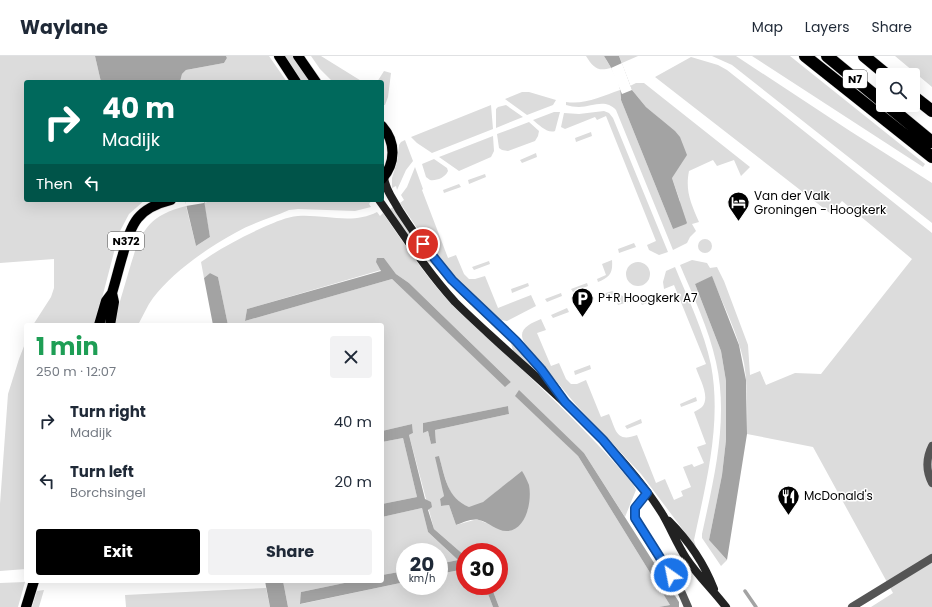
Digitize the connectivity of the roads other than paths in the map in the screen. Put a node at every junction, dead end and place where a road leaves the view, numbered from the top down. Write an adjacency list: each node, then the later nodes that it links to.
1 (279, 56): 7 (main road)
2 (298, 56): 8 (main road)
3 (805, 56): 15 (highway, N7)
4 (827, 56): 9 (highway, N7)
5 (864, 56): 6 (highway, N7)
6 (879, 68)
7 (295, 80)
8 (315, 80)
9 (876, 96)
10 (920, 102): 11 (highway)
11 (932, 111)
12 (896, 112): 14 (highway)
13 (384, 129): 16 (main road)
14 (932, 142)
15 (932, 157)
16 (384, 176)
17 (384, 181): 23 (main road)
18 (161, 202): 20 (main road, N372)
19 (380, 202): 23 (main road)
20 (112, 294): 21 (main road, N372); 22 (main road, N372)
21 (100, 323)
22 (110, 323)
23 (565, 402): 26 (main road)
24 (932, 446): 25 (street)
25 (932, 483)
26 (647, 493): 30 (street); 31 (main road)
27 (932, 558): 32 (street)
28 (33, 583): 29 (main road)
29 (26, 607)
30 (688, 607)
31 (726, 607)
32 (852, 607)

